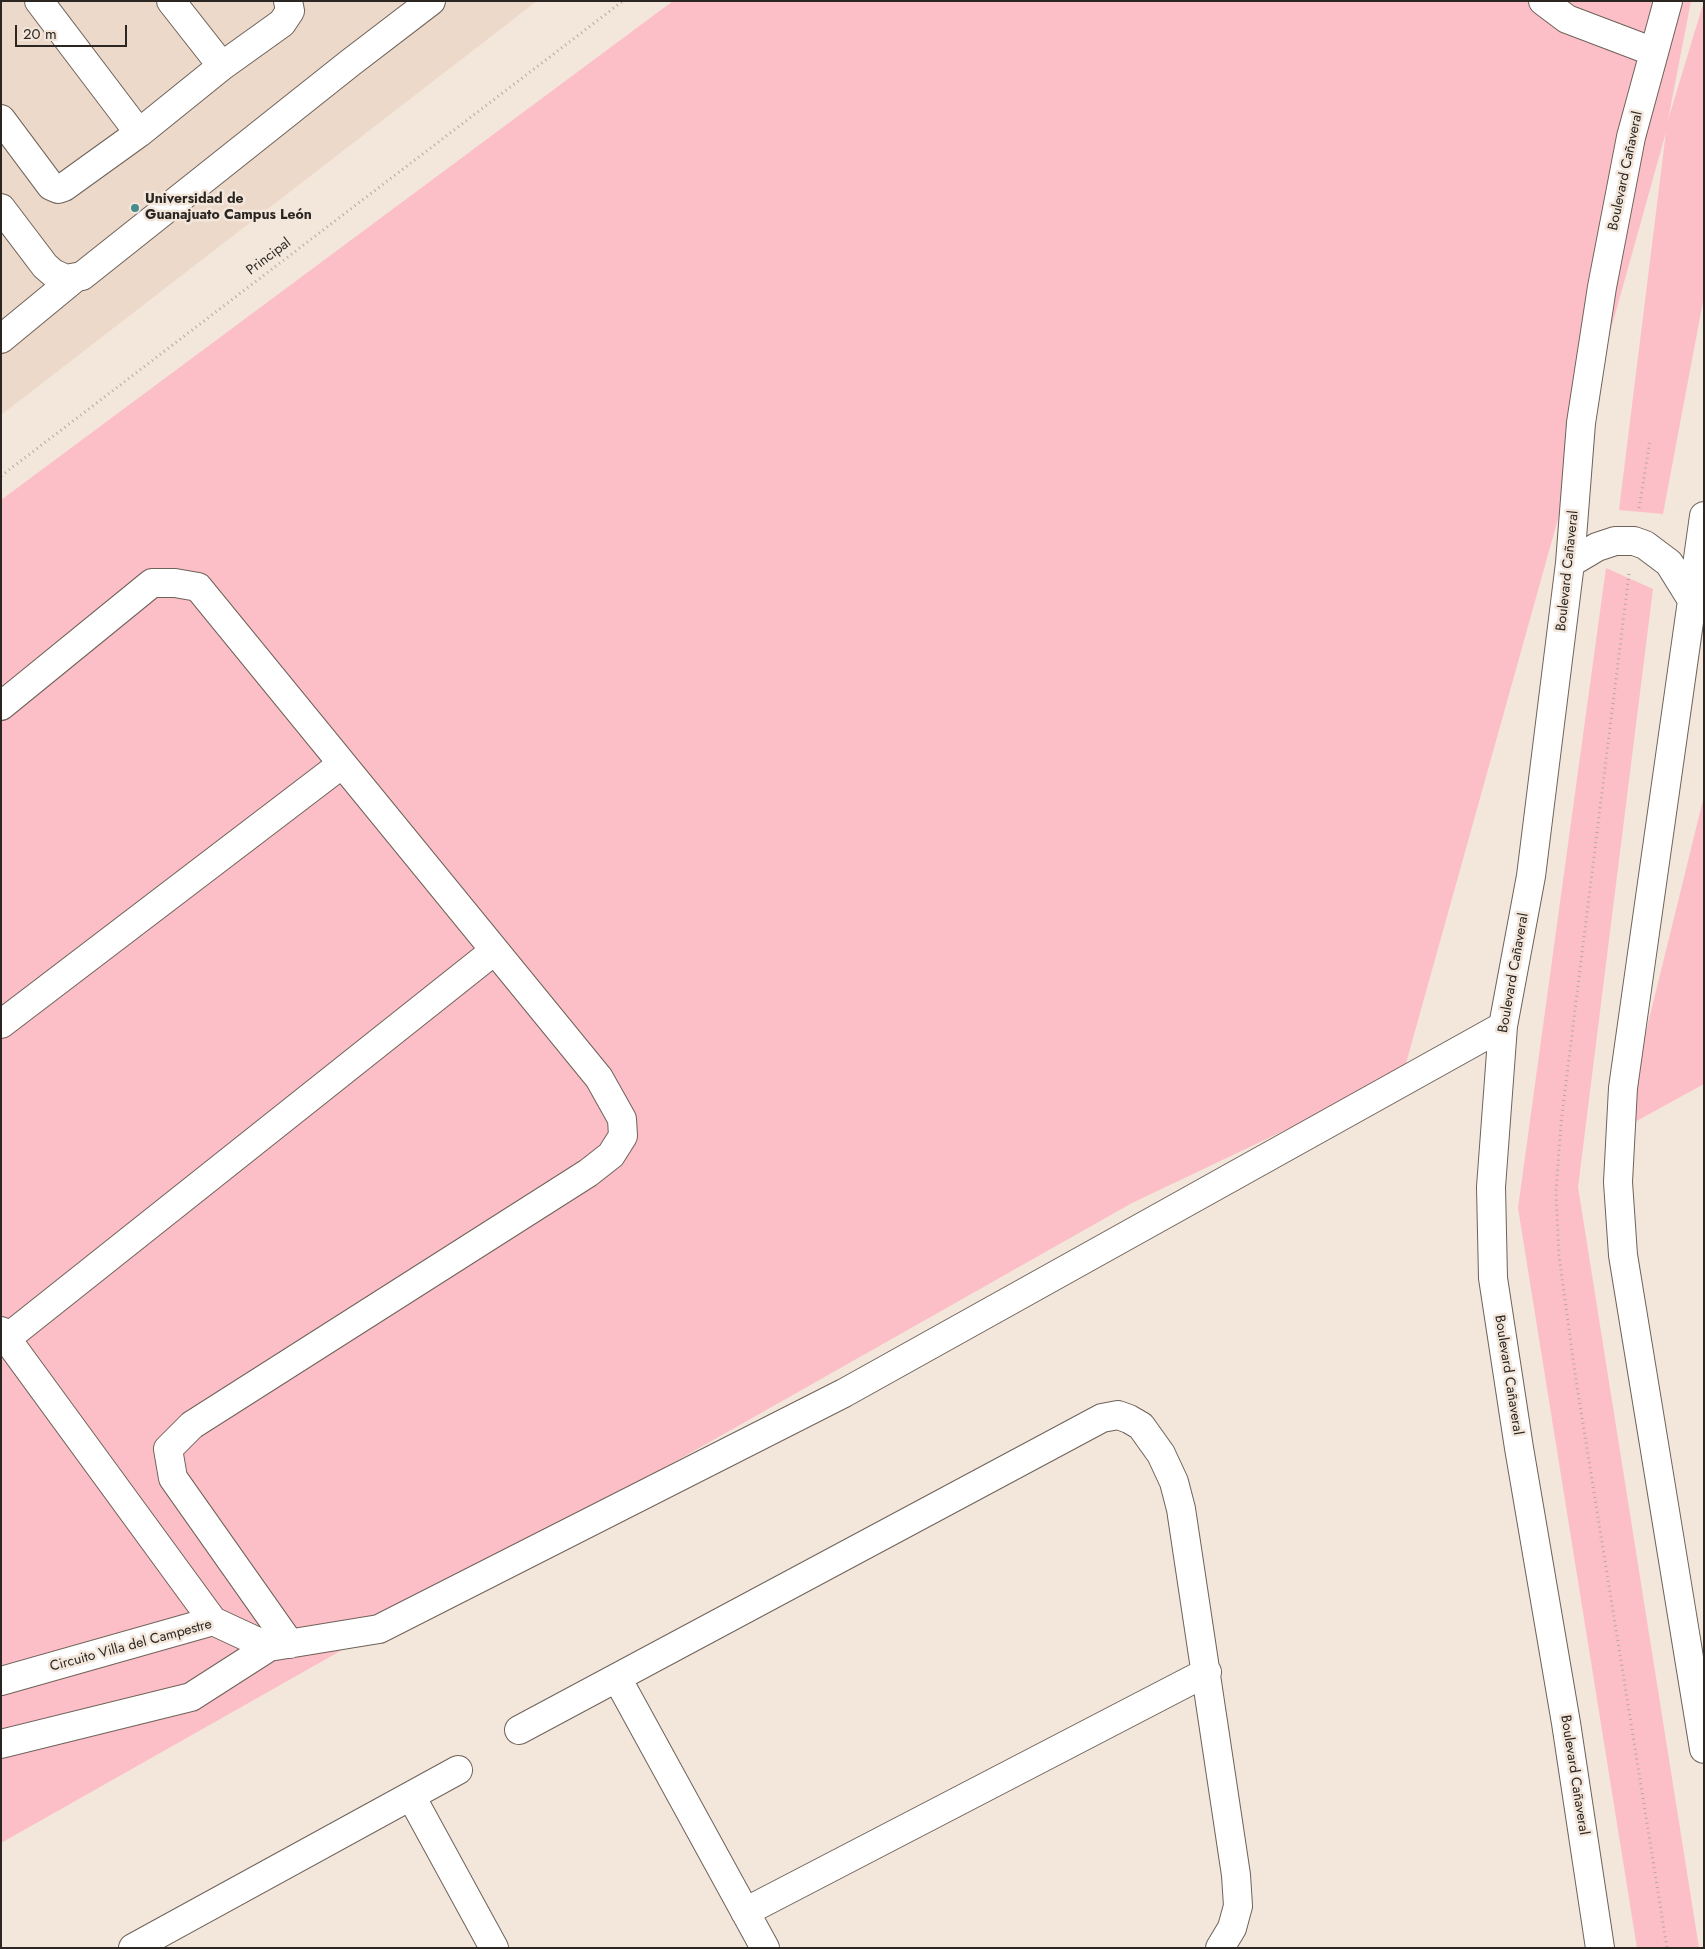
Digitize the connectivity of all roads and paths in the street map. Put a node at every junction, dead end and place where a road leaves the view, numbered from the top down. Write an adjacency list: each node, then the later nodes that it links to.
1 (39, 1): 11 (street)
2 (171, 1): 9 (street)
3 (288, 1): 9 (street)
4 (431, 1): 13 (street)
5 (623, 1): 15 (path, Principal)
6 (1543, 1): 8 (street)
7 (1668, 1): 8 (street, Boulevard Cañaveral)
8 (1654, 52): 17 (street, Boulevard Cañaveral)
9 (222, 66): 11 (street)
10 (1, 119): 11 (street)
11 (139, 133)
12 (1, 208): 13 (street)
13 (75, 278): 14 (street)
14 (1, 340)
15 (1, 476)
16 (1704, 516): 18 (street)
17 (1570, 563): 18 (street); 23 (street, Boulevard Cañaveral)
18 (1692, 600): 32 (street)
19 (1, 706): 20 (street)
20 (342, 764): 21 (street); 22 (street)
21 (494, 951): 24 (street); 26 (street)
22 (1, 1024)
23 (1503, 1026): 26 (street); 40 (street, Boulevard Cañaveral)
24 (4, 1334): 25 (street)
25 (213, 1621): 26 (street, Circuito Villa del Campestre); 29 (street, Circuito Villa del Campestre)
26 (279, 1646): 31 (street)
27 (1207, 1672): 28 (street); 35 (street); 39 (street)
28 (617, 1678): 30 (street); 35 (street)
29 (1, 1681)
30 (519, 1730)
31 (1, 1744)
32 (1704, 1749)
33 (458, 1770): 34 (street)
34 (411, 1796): 36 (street); 37 (street)
35 (745, 1912): 38 (street)
36 (133, 1948)
37 (494, 1948)
38 (765, 1948)
39 (1220, 1948)
40 (1600, 1948)

